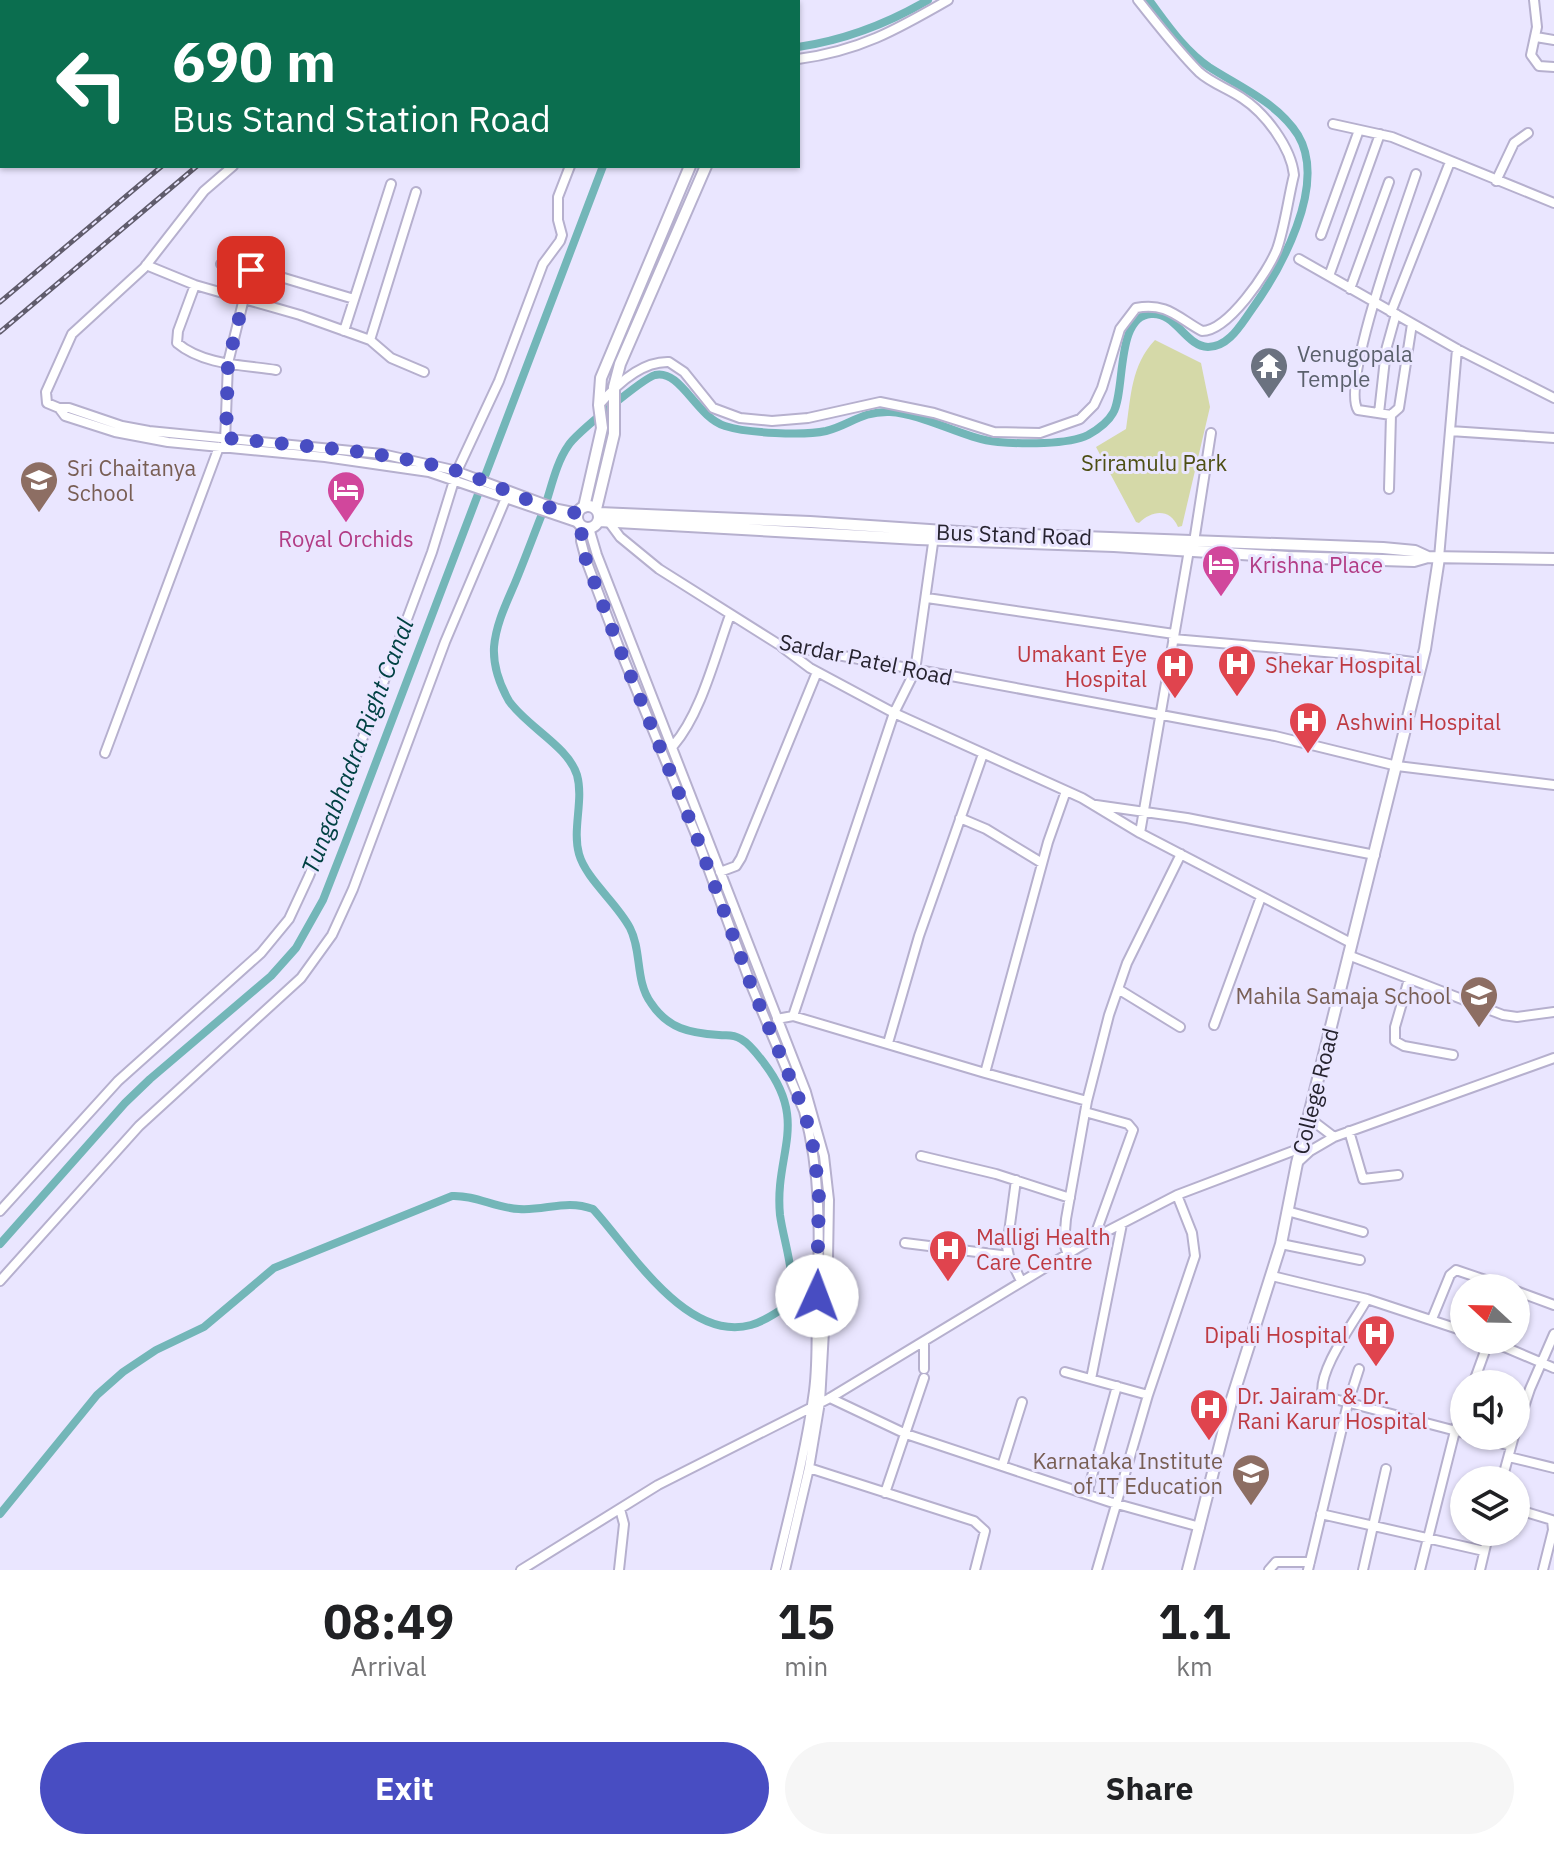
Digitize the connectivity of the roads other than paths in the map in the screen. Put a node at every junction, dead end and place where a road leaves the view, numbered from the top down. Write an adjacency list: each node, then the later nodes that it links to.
1 (948, 0): 6 (street)
2 (1138, 0): 42 (street)
3 (1534, 0): 4 (street)
4 (1536, 37): 5 (street); 7 (street)
5 (1554, 40)
6 (800, 59)
7 (1554, 67)
8 (1333, 124): 9 (street)
9 (1359, 130): 11 (street); 23 (street)
10 (1528, 133): 18 (street)
11 (1380, 134): 12 (street); 28 (street)
12 (1450, 162): 18 (street); 34 (street)
13 (231, 168): 26 (street)
14 (569, 168): 51 (street)
15 (689, 168): 44 (main road)
16 (705, 168): 42 (main road)
17 (1416, 174): 33 (street)
18 (1496, 181): 22 (street)
19 (1389, 182): 30 (street)
20 (391, 184): 32 (street)
21 (416, 192): 37 (street)
22 (1554, 203)
23 (1321, 235)
24 (1299, 259): 28 (street)
25 (221, 264): 27 (street)
26 (146, 265): 29 (street); 50 (street)
27 (251, 270): 31 (street); 32 (street)
28 (1329, 276): 30 (street)
29 (195, 285): 31 (street); 39 (street)
30 (1350, 289): 33 (street)
31 (243, 298): 36 (street); 39 (street)
32 (354, 299): 36 (street)
33 (1375, 303): 34 (street); 45 (street)
34 (1393, 313): 35 (street); 45 (street)
35 (1412, 324): 38 (street); 46 (street)
36 (344, 331): 37 (street)
37 (370, 340): 41 (street)
38 (1457, 349): 43 (street); 47 (street)
39 (228, 363): 40 (street); 50 (street)
40 (276, 370)
41 (424, 372)
42 (614, 391): 44 (street); 54 (main road)
43 (1554, 398)
44 (599, 407): 55 (main road)
45 (1379, 413): 46 (street)
46 (1391, 415): 52 (street)
47 (1450, 431): 49 (street); 58 (street)
48 (1211, 433): 57 (street)
49 (1554, 438)
50 (223, 444): 51 (street); 70 (street)
51 (458, 476): 53 (street); 108 (street)
52 (1389, 489)
53 (502, 493): 55 (street); 120 (street)
54 (601, 516): 55 (main road, Bus Stand Road); 55 (main road); 56 (main road, Bus Stand Road); 61 (street, Sardar Patel Road)
55 (582, 519): 69 (street); 142 (street)
56 (934, 535): 57 (main road, Bus Stand Road); 60 (street)
57 (1191, 546): 58 (main road, Bus Stand Road); 62 (street)
58 (1433, 557): 59 (main road, Bus Stand Road); 64 (main road, College Road)
59 (1554, 559)
60 (927, 598): 62 (street); 65 (street)
61 (730, 615): 63 (street, Sardar Patel Road); 69 (street)
62 (1173, 637): 64 (street); 68 (street)
63 (778, 644): 65 (street, Sardar Patel Road); 66 (street)
64 (1421, 663): 72 (main road, College Road)
65 (915, 671): 67 (street); 68 (street, Sardar Patel Road)
66 (817, 672): 67 (street); 82 (street)
67 (894, 713): 71 (street); 88 (street)
68 (1159, 715): 72 (street, Sardar Patel Road); 76 (street)
69 (673, 746): 82 (street)
70 (105, 753)
71 (983, 754): 74 (street); 77 (street)
72 (1397, 766): 73 (street, Sardar Patel Road); 80 (main road, College Road)
73 (1554, 785)
74 (1066, 791): 75 (street); 81 (street)
75 (1092, 804): 76 (street); 78 (street)
76 (1143, 811): 78 (street); 80 (street)
77 (960, 818): 81 (street); 92 (street)
78 (1140, 833): 79 (street)
79 (1181, 854): 83 (street); 86 (street)
80 (1375, 855): 84 (main road, College Road)
81 (1042, 863): 95 (street)
82 (720, 872): 89 (street)
83 (1261, 897): 84 (street); 90 (street)
84 (1350, 949): 85 (street); 98 (main road, College Road)
85 (1409, 979): 87 (street); 93 (street)
86 (1118, 989): 91 (street); 96 (street)
87 (1554, 1012)
88 (793, 1016): 89 (street); 92 (street)
89 (777, 1019): 139 (street)
90 (1214, 1025)
91 (1180, 1027)
92 (888, 1043): 95 (street)
93 (1453, 1055)
94 (1554, 1058): 99 (street)
95 (985, 1073): 96 (street)
96 (1087, 1101): 97 (street)
97 (1085, 1112): 107 (street); 112 (street)
98 (1310, 1113): 100 (street); 101 (main road, College Road)
99 (1349, 1131): 100 (street); 104 (street)
100 (1334, 1137): 103 (street)
101 (1301, 1148): 103 (main road, College Road); 106 (street)
102 (921, 1156): 105 (street)
103 (1297, 1163): 109 (main road, College Road)
104 (1398, 1175)
105 (1016, 1180): 107 (street); 116 (street)
106 (1177, 1195): 110 (street); 137 (street)
107 (1070, 1198): 115 (street)
108 (0, 1211)
109 (1287, 1211): 111 (street); 114 (main road, College Road)
110 (1122, 1224): 112 (street); 134 (street)
111 (1363, 1232)
112 (1094, 1238): 115 (street)
113 (905, 1243): 116 (street)
114 (1281, 1244): 117 (street); 119 (main road, College Road)
115 (1068, 1255): 121 (street)
116 (1009, 1256): 121 (street)
117 (1360, 1260)
118 (1450, 1275): 125 (street)
119 (1272, 1276): 123 (street); 160 (main road, College Road)
120 (0, 1281)
121 (1021, 1281): 128 (street)
122 (1530, 1296): 124 (street)
123 (1367, 1299): 125 (street); 141 (street)
124 (1554, 1305)
125 (1432, 1319): 126 (street)
126 (1450, 1326)
127 (1554, 1334): 130 (street)
128 (924, 1343): 138 (street); 144 (street)
129 (1521, 1354): 130 (street)
130 (1541, 1363): 131 (street); 136 (street)
131 (1554, 1368)
132 (1359, 1369): 141 (street)
133 (1065, 1372): 134 (street)
134 (1091, 1379): 135 (street)
135 (1117, 1386): 137 (street); 154 (street)
136 (1530, 1393)
137 (1148, 1395): 155 (street)
138 (830, 1398): 139 (street); 144 (street)
139 (820, 1402): 142 (street); 150 (street)
140 (1022, 1402): 148 (street)
141 (1348, 1403): 143 (street); 158 (street)
142 (810, 1407): 156 (street); 168 (street)
143 (1450, 1429)
144 (906, 1434): 148 (street); 153 (street)
145 (1455, 1450): 161 (street)
146 (1510, 1450): 147 (street)
147 (1509, 1457): 149 (street); 151 (street)
148 (1002, 1466): 154 (street)
149 (1506, 1466)
150 (809, 1468): 153 (street); 169 (street)
151 (1554, 1468)
152 (1386, 1469): 159 (street)
153 (885, 1493): 170 (street)
154 (1087, 1494): 155 (street)
155 (1117, 1504): 160 (street); 171 (street)
156 (620, 1509): 166 (street); 167 (street)
157 (1530, 1513): 164 (street)
158 (1321, 1514): 159 (street); 165 (street)
159 (1373, 1526): 161 (street); 174 (street)
160 (1200, 1527): 172 (main road, College Road)
161 (1429, 1538): 163 (street); 175 (street)
162 (1485, 1546): 163 (street)
163 (1484, 1551): 176 (street)
164 (1550, 1556): 177 (street)
165 (1309, 1566): 173 (street)
166 (521, 1570)
167 (619, 1570)
168 (776, 1570)
169 (785, 1570)
170 (975, 1570)
171 (1097, 1570)
172 (1188, 1570)
173 (1269, 1570)
174 (1363, 1570)
175 (1420, 1570)
176 (1480, 1570)
177 (1543, 1570)

